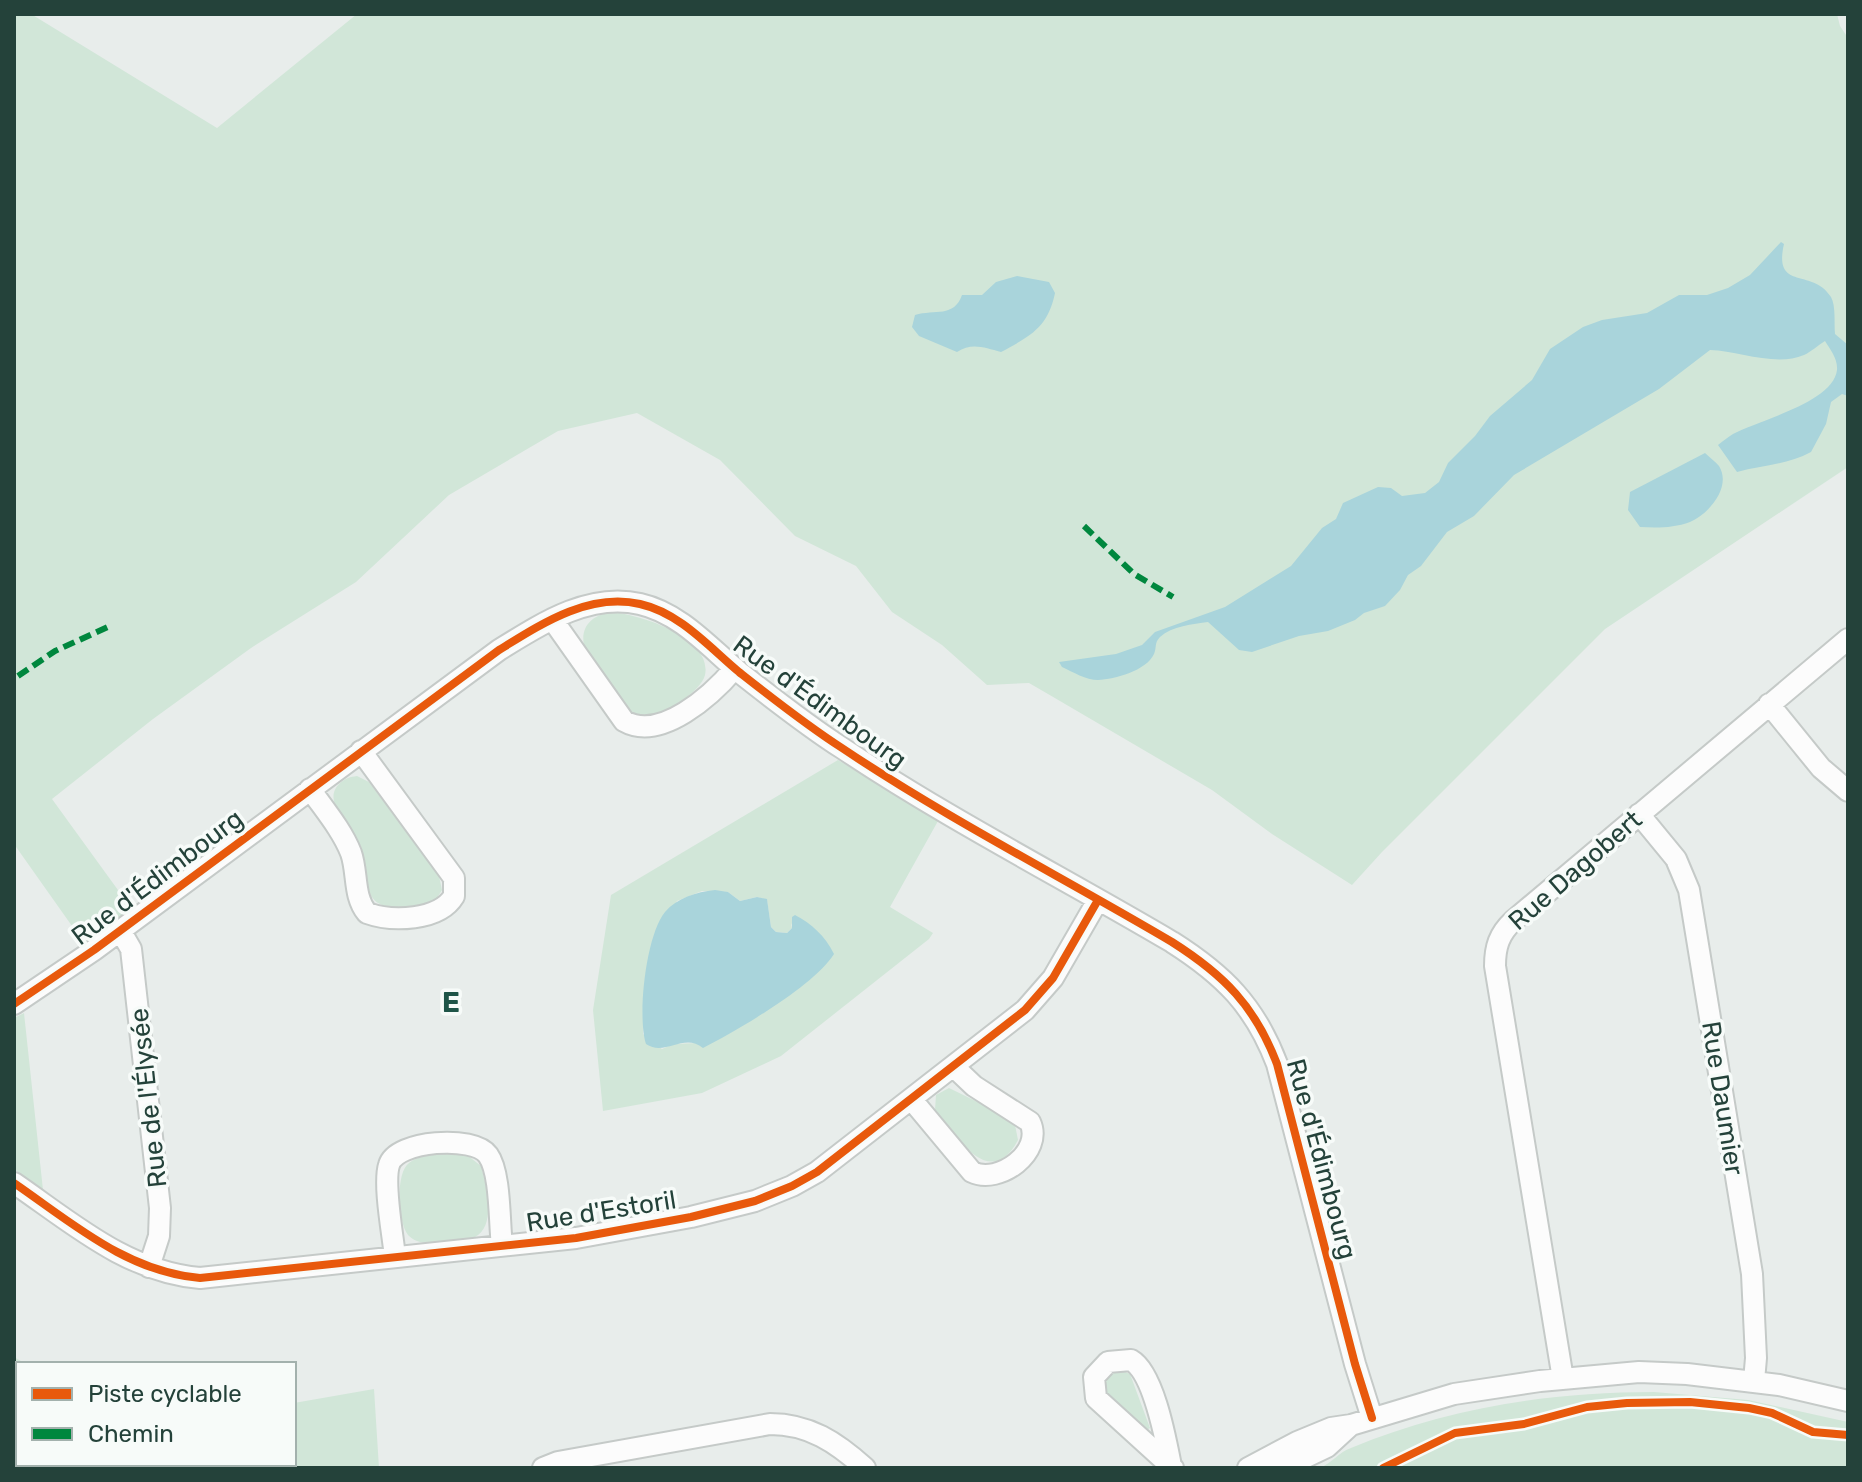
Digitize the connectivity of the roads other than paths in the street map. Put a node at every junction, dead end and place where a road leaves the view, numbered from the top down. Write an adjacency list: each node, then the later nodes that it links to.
1 (552, 619): 3 (street, Rue d'Édimbourg); 3 (street, Rue d'Édimbourg); 5 (street, Rue d'Édimbourg)
2 (1848, 639): 4 (street, Rue Dagobert)
3 (735, 668): 9 (street, Rue d'Édimbourg)
4 (1769, 704): 7 (street); 8 (street, Rue Dagobert)
5 (361, 751): 6 (street, Rue d'Édimbourg); 6 (street)
6 (310, 789): 10 (street, Rue d'Édimbourg)
7 (1848, 791)
8 (1639, 814): 18 (street, Rue Dagobert); 19 (street, Rue Daumier)
9 (1098, 900): 12 (street, Rue d'Estoril); 21 (street, Rue d'Édimbourg)
10 (120, 930): 11 (street, Rue d'Édimbourg); 17 (street, Rue de l'Élysée)
11 (14, 1004)
12 (954, 1067): 13 (street, Rue d'Estoril); 13 (street)
13 (912, 1100): 15 (street, Rue d'Estoril)
14 (14, 1183): 17 (street, Rue d'Estoril)
15 (502, 1246): 16 (street, Rue d'Estoril); 16 (street, Rue d'Estoril)
16 (395, 1257): 17 (street, Rue d'Estoril)
17 (149, 1267)
18 (1563, 1379): 19 (street); 21 (street)
19 (1754, 1381): 20 (street)
20 (1848, 1401)
21 (1372, 1418): 22 (street)
22 (1351, 1425): 26 (street); 27 (street)
23 (1172, 1467): 23 (street)
24 (543, 1468): 25 (street)
25 (865, 1468)
26 (1248, 1468)
27 (1283, 1468)

